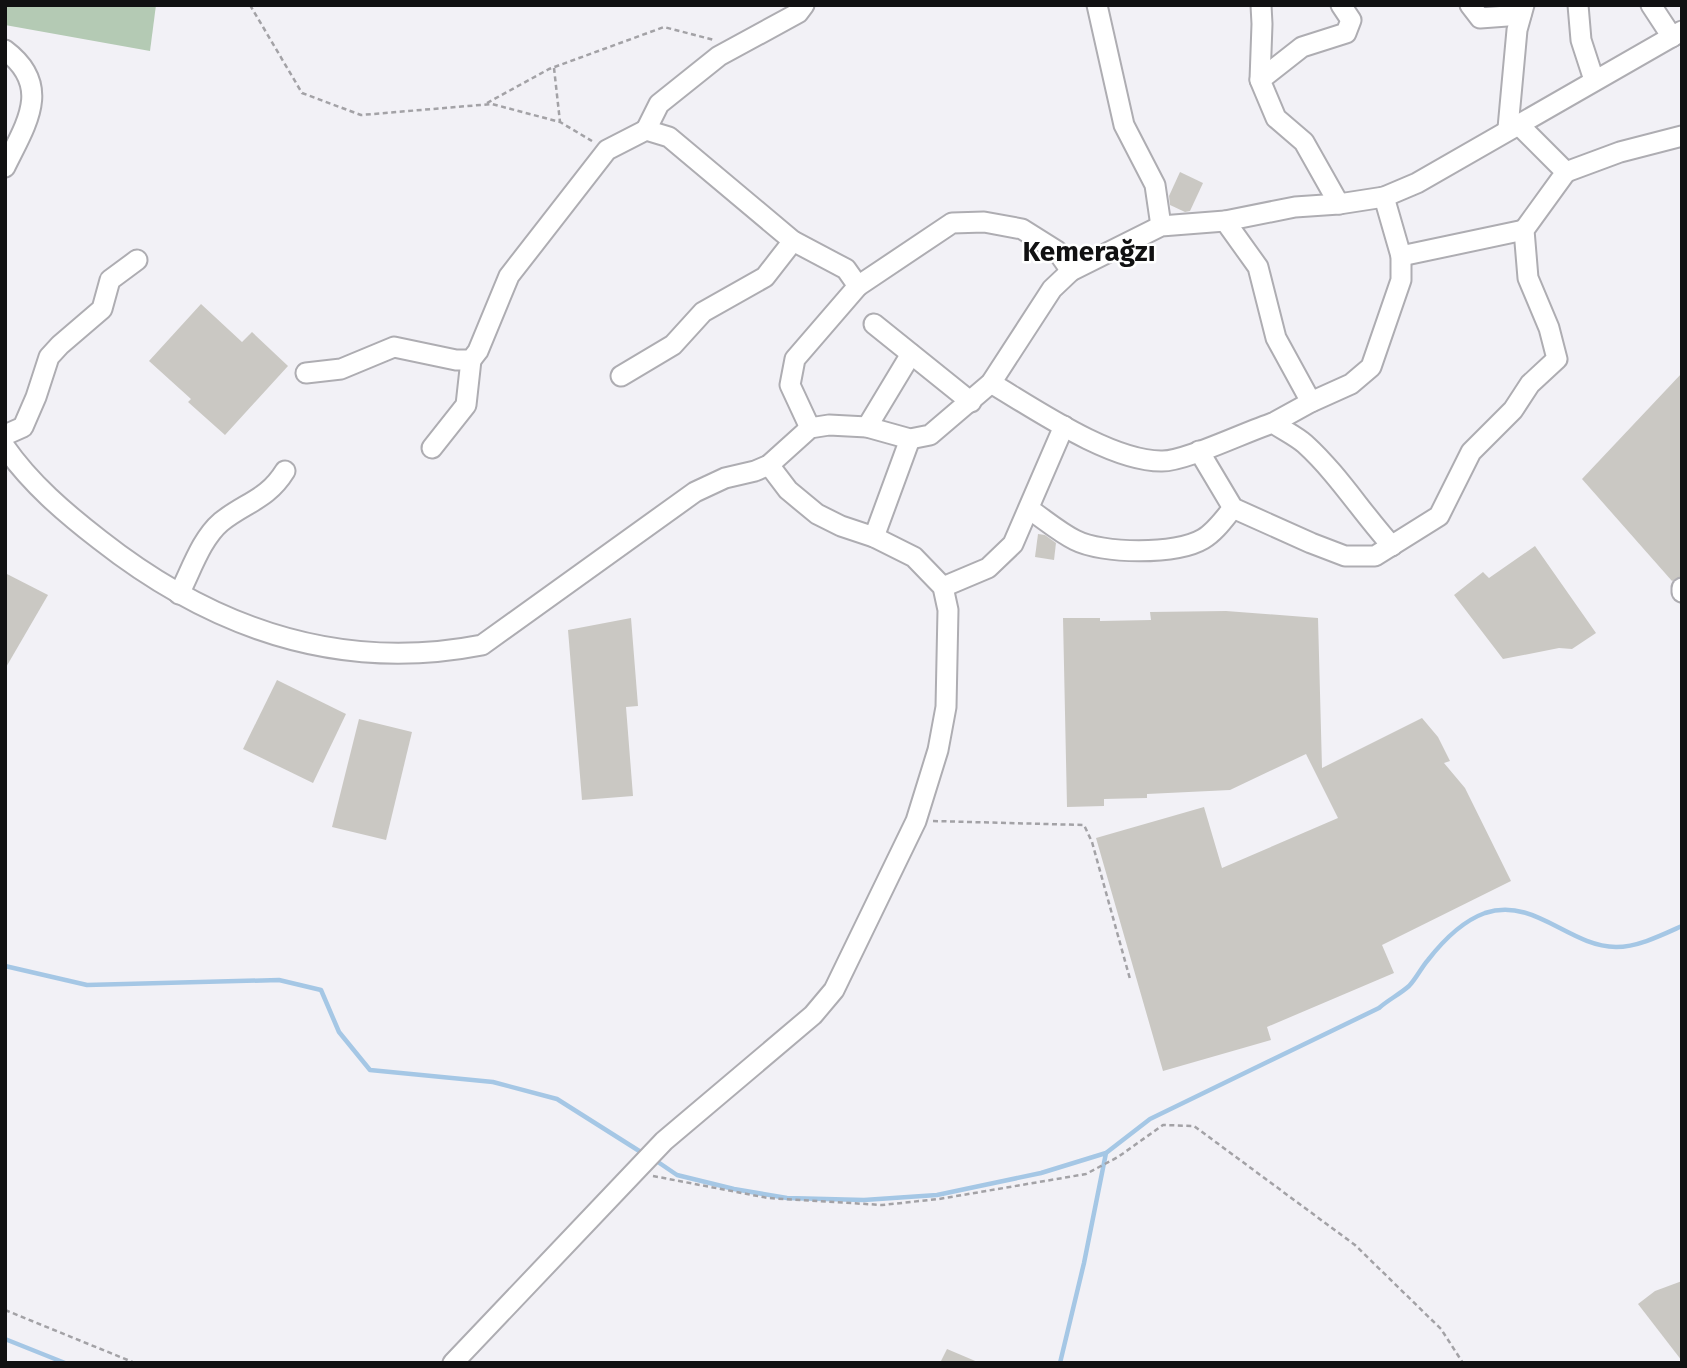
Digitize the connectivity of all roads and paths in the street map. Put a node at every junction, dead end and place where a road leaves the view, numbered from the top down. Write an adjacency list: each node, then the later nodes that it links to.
1 (250, 5): 16 (path)
2 (804, 5): 11 (street)
3 (1097, 5): 27 (street)
4 (1261, 5): 14 (street)
5 (1341, 5): 14 (street)
6 (1470, 5): 9 (street)
7 (1578, 5): 15 (street)
8 (1651, 5): 10 (street)
9 (1523, 10): 18 (street)
10 (1677, 34): 15 (street)
11 (737, 46): 13 (path); 19 (street)
12 (5, 50): 22 (street)
13 (554, 68): 16 (path); 17 (path)
14 (1260, 80): 25 (street)
15 (1594, 80): 18 (street)
16 (484, 105): 17 (path)
17 (560, 122): 21 (path)
18 (1513, 126): 23 (street); 24 (street)
19 (646, 130): 21 (street); 29 (street)
20 (1682, 135): 23 (street)
21 (607, 150): 36 (street)
22 (5, 167)
23 (1566, 172): 28 (street)
24 (1384, 197): 25 (street); 30 (street)
25 (1339, 204): 26 (street)
26 (1225, 221): 27 (street); 41 (street)
27 (1161, 226): 32 (street)
28 (1524, 230): 30 (street); 56 (street)
29 (793, 242): 33 (street); 38 (street)
30 (1401, 256): 41 (street)
31 (137, 260): 46 (street)
32 (1071, 271): 33 (street); 39 (street)
33 (858, 286): 45 (street)
34 (874, 324): 35 (street)
35 (911, 354): 40 (street); 44 (street)
36 (471, 360): 37 (street); 49 (street)
37 (306, 373)
38 (621, 376)
39 (991, 383): 40 (street); 43 (street)
40 (971, 402): 47 (street)
41 (1311, 402): 42 (street)
42 (1273, 423): 50 (street); 56 (street)
43 (1064, 426): 50 (street); 54 (street)
44 (867, 427): 45 (street); 47 (street)
45 (810, 428): 51 (street)
46 (5, 435)
47 (910, 439): 55 (street)
48 (5, 447): 58 (street)
49 (432, 448)
50 (1199, 451): 53 (street)
51 (769, 465): 55 (street); 58 (street)
52 (285, 471): 58 (street)
53 (1233, 508): 54 (street); 56 (street)
54 (1029, 509): 57 (street)
55 (874, 537): 57 (street)
56 (1392, 546)
57 (943, 587): 59 (street)
58 (180, 594)
59 (916, 821): 60 (path); 61 (street)
60 (1130, 979)
61 (636, 1171): 64 (street); 65 (path)
62 (5, 1310): 63 (path)
63 (135, 1363)
64 (453, 1363)
65 (1463, 1363)

